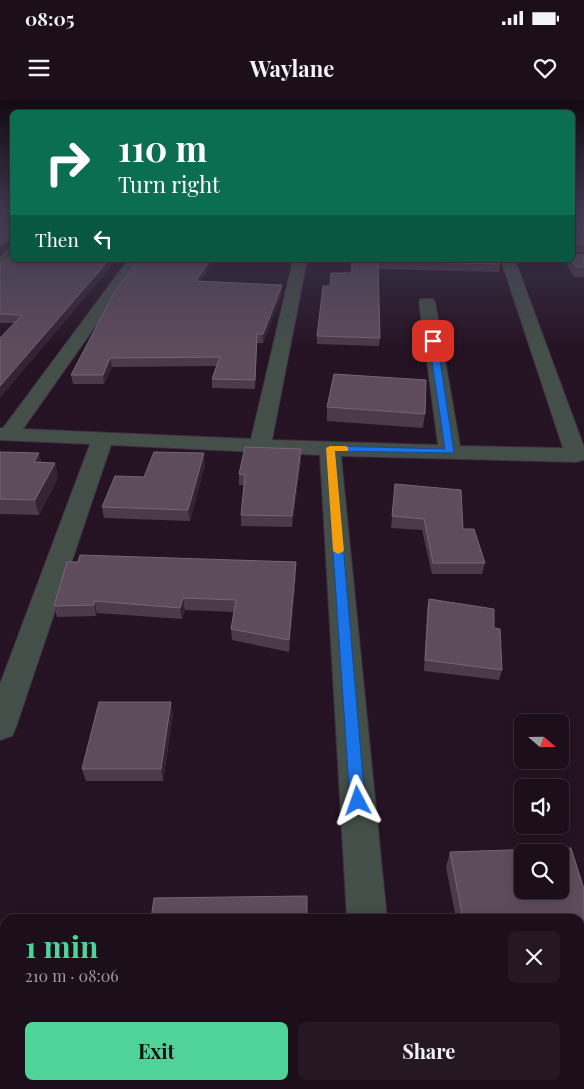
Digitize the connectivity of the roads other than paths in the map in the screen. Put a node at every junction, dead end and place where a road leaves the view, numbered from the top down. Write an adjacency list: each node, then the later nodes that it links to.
1 (134, 262): 5 (street)
2 (300, 262): 7 (street)
3 (509, 262): 9 (street)
4 (427, 302): 9 (street)
5 (4, 435): 6 (street)
6 (103, 439): 7 (street); 10 (street)
7 (260, 446): 8 (street)
8 (330, 448): 9 (street); 11 (street)
9 (450, 452)
10 (0, 727)
11 (367, 914)

